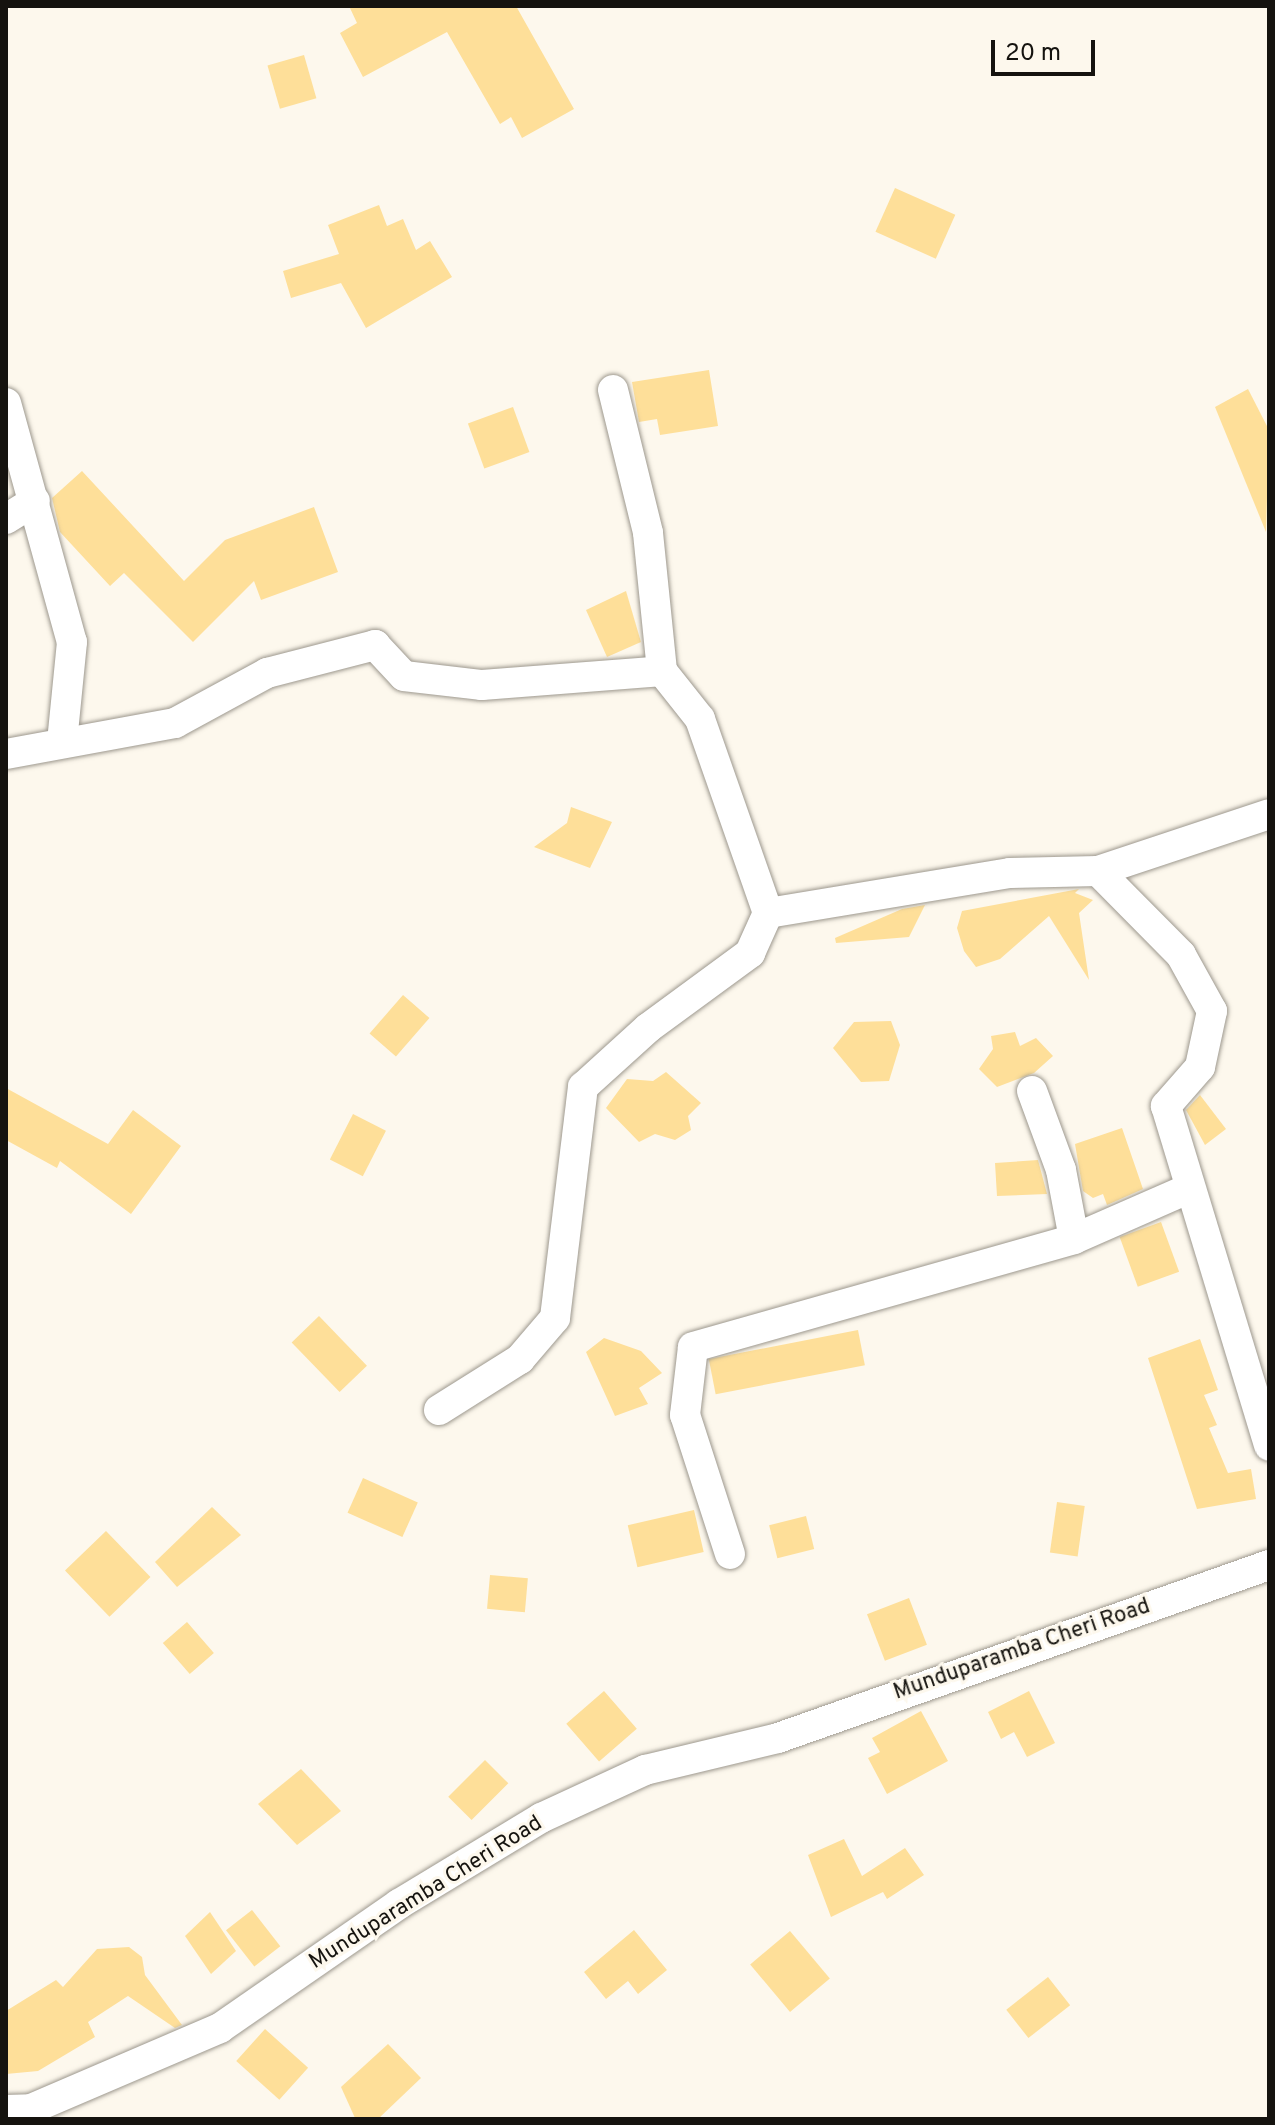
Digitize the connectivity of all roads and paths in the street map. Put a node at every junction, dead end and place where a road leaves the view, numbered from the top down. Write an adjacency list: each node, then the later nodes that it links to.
1 (613, 390): 5 (street)
2 (6, 403): 3 (street)
3 (35, 501): 4 (street); 6 (street)
4 (6, 519)
5 (662, 671): 6 (street); 10 (street)
6 (62, 743): 7 (street)
7 (6, 754)
8 (1269, 814): 9 (street)
9 (1098, 871): 10 (street); 12 (street)
10 (768, 913): 14 (street)
11 (1032, 1091): 13 (street)
12 (1188, 1189): 13 (street); 15 (street)
13 (1074, 1239): 16 (street)
14 (439, 1410)
15 (1269, 1446)
16 (730, 1554)
17 (1269, 1565): 18 (street, Munduparamba Cheri Road)
18 (6, 2110)

